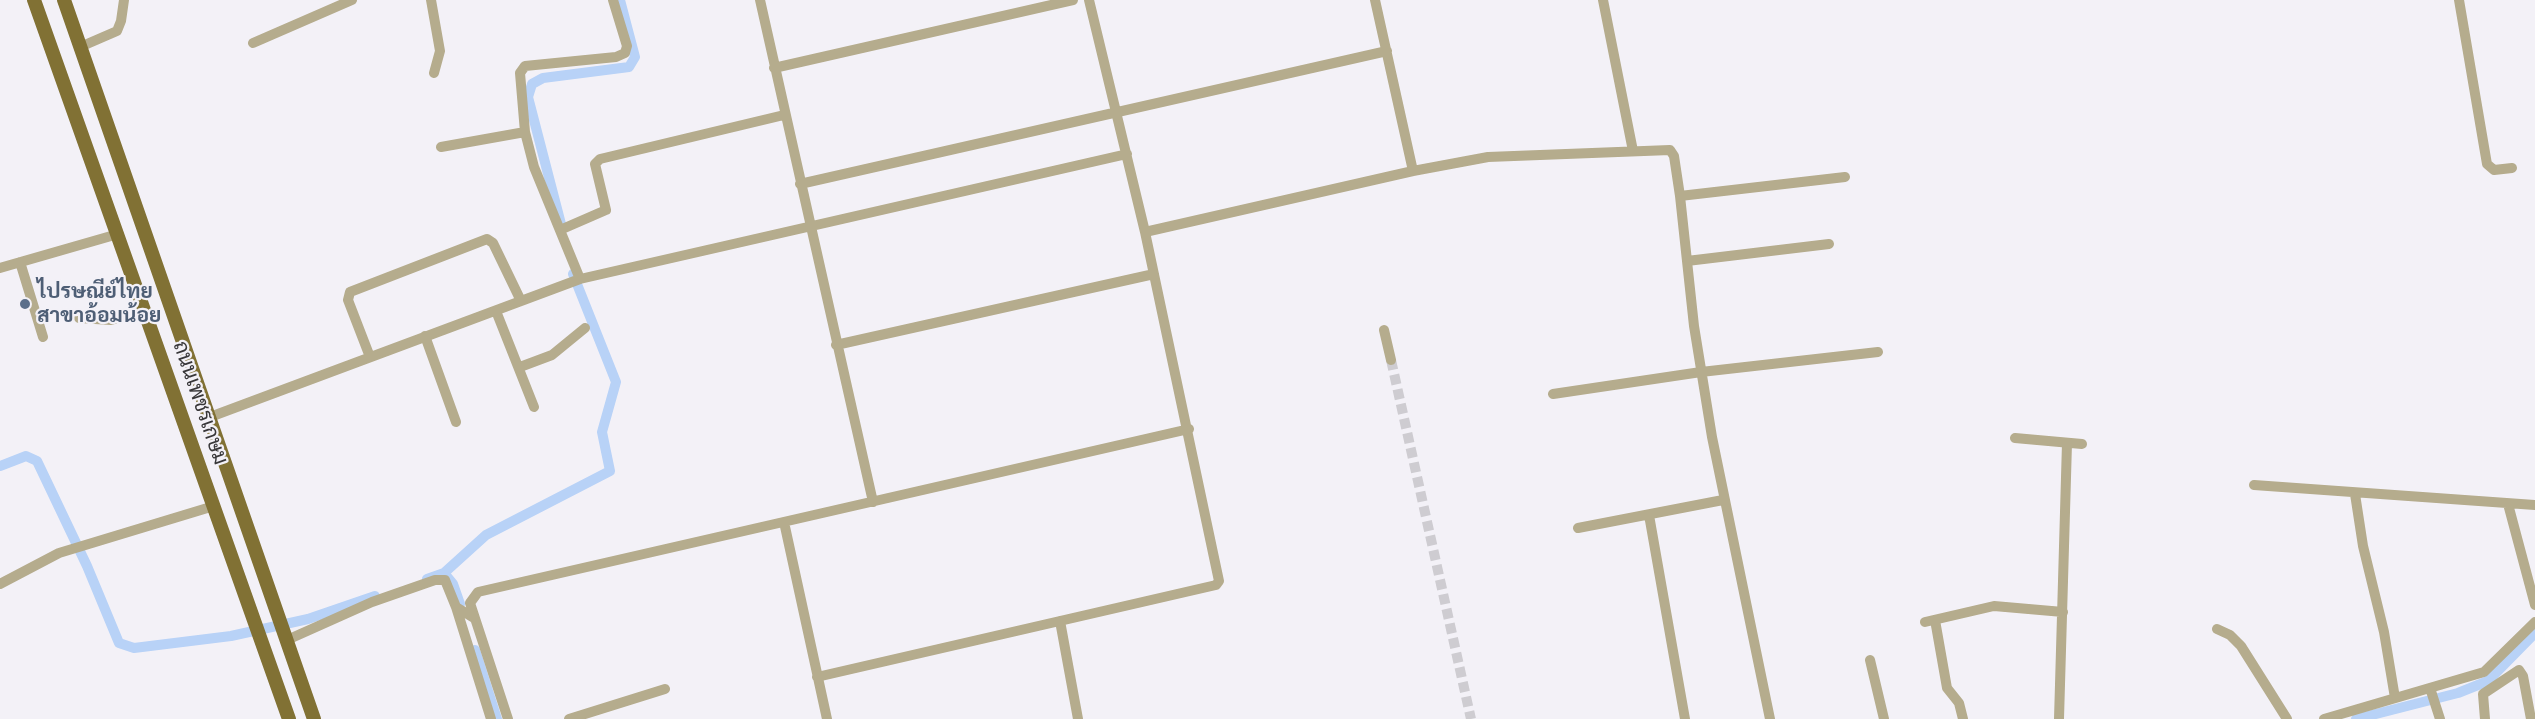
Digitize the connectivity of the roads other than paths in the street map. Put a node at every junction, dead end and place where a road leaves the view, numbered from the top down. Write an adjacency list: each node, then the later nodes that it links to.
1 (34, 0): 32 (main road, ถนนเพชรเกษม)
2 (64, 0): 14 (main road, ถนนเพชรเกษม)
3 (124, 0): 14 (street)
4 (352, 0): 13 (street)
5 (431, 0): 17 (street)
6 (613, 0): 20 (street)
7 (760, 0): 16 (street)
8 (1073, 0): 16 (street)
9 (1089, 0): 18 (street)
10 (1375, 0): 15 (street)
11 (1603, 0): 22 (street)
12 (2459, 0): 24 (street)
13 (253, 43)
14 (80, 47): 55 (main road, ถนนเพชรเกษม)
15 (1387, 51): 18 (street); 25 (street)
16 (774, 68): 19 (street)
17 (434, 73)
18 (1116, 111): 23 (street); 27 (street)
19 (784, 115): 27 (street); 30 (street)
20 (525, 132): 21 (street); 30 (street)
21 (441, 147)
22 (1633, 151): 25 (street); 28 (street)
23 (1127, 154): 29 (street); 31 (street)
24 (2512, 168)
25 (1413, 171): 31 (street)
26 (1845, 177): 28 (street)
27 (800, 184): 29 (street)
28 (1680, 196): 34 (street)
29 (810, 228): 38 (street); 47 (street)
30 (560, 230): 38 (street)
31 (1145, 232): 37 (street)
32 (118, 234): 35 (street); 40 (main road, ถนนเพชรเกษม)
33 (1829, 244): 34 (street)
34 (1687, 261): 52 (street)
35 (20, 262): 36 (street); 46 (street)
36 (0, 268)
37 (1155, 274): 47 (street); 57 (street)
38 (577, 280): 39 (street)
39 (521, 301): 41 (street); 49 (street)
40 (144, 308): 42 (street); 67 (main road, ถนนเพชรเกษม)
41 (496, 311): 45 (street); 51 (street)
42 (79, 318)
43 (585, 328): 51 (street)
44 (1384, 330): 50 (street)
45 (425, 336): 49 (street); 56 (street)
46 (43, 337)
47 (836, 345): 64 (street)
48 (1878, 352): 52 (street)
49 (370, 357): 55 (street)
50 (1391, 360)
51 (520, 367): 54 (street)
52 (1701, 372): 53 (street); 63 (street)
53 (1553, 394)
54 (534, 406)
55 (210, 417): 79 (main road, ถนนเพชรเกษม)
56 (456, 422)
57 (1189, 429): 64 (street); 76 (street)
58 (2015, 438): 59 (street)
59 (2067, 443): 60 (street); 74 (street)
60 (2082, 444)
61 (2254, 485): 62 (street)
62 (2355, 494): 65 (street); 84 (street)
63 (1723, 500): 68 (street); 93 (street)
64 (873, 502): 69 (street)
65 (2508, 504): 66 (street); 72 (street)
66 (2535, 505)
67 (214, 506): 71 (street); 85 (main road, ถนนเพชรเกษม)
68 (1649, 515): 70 (street); 92 (street)
69 (784, 522): 75 (street); 81 (street)
70 (1578, 528)
71 (0, 584)
72 (2535, 605)
73 (457, 608): 75 (street); 79 (street); 87 (street)
74 (2063, 612): 95 (street); 96 (street)
75 (473, 618): 88 (street)
76 (1060, 621): 81 (street); 91 (street)
77 (2535, 622): 83 (street)
78 (2217, 628): 97 (street)
79 (284, 629): 86 (main road, ถนนเพชรเกษม)
80 (1870, 660): 94 (street)
81 (817, 677): 90 (street)
82 (665, 689): 89 (street)
83 (2431, 695): 84 (street); 99 (street)
84 (2395, 698): 98 (street)
85 (289, 719)
86 (314, 719)
87 (491, 719)
88 (508, 719)
89 (569, 719)
90 (826, 719)
91 (1078, 719)
92 (1685, 719)
93 (1770, 719)
94 (1884, 719)
95 (1963, 719)
96 (2059, 719)
97 (2287, 719)
98 (2324, 719)
99 (2440, 719)
100 (2485, 719): 101 (street)
101 (2531, 719)

